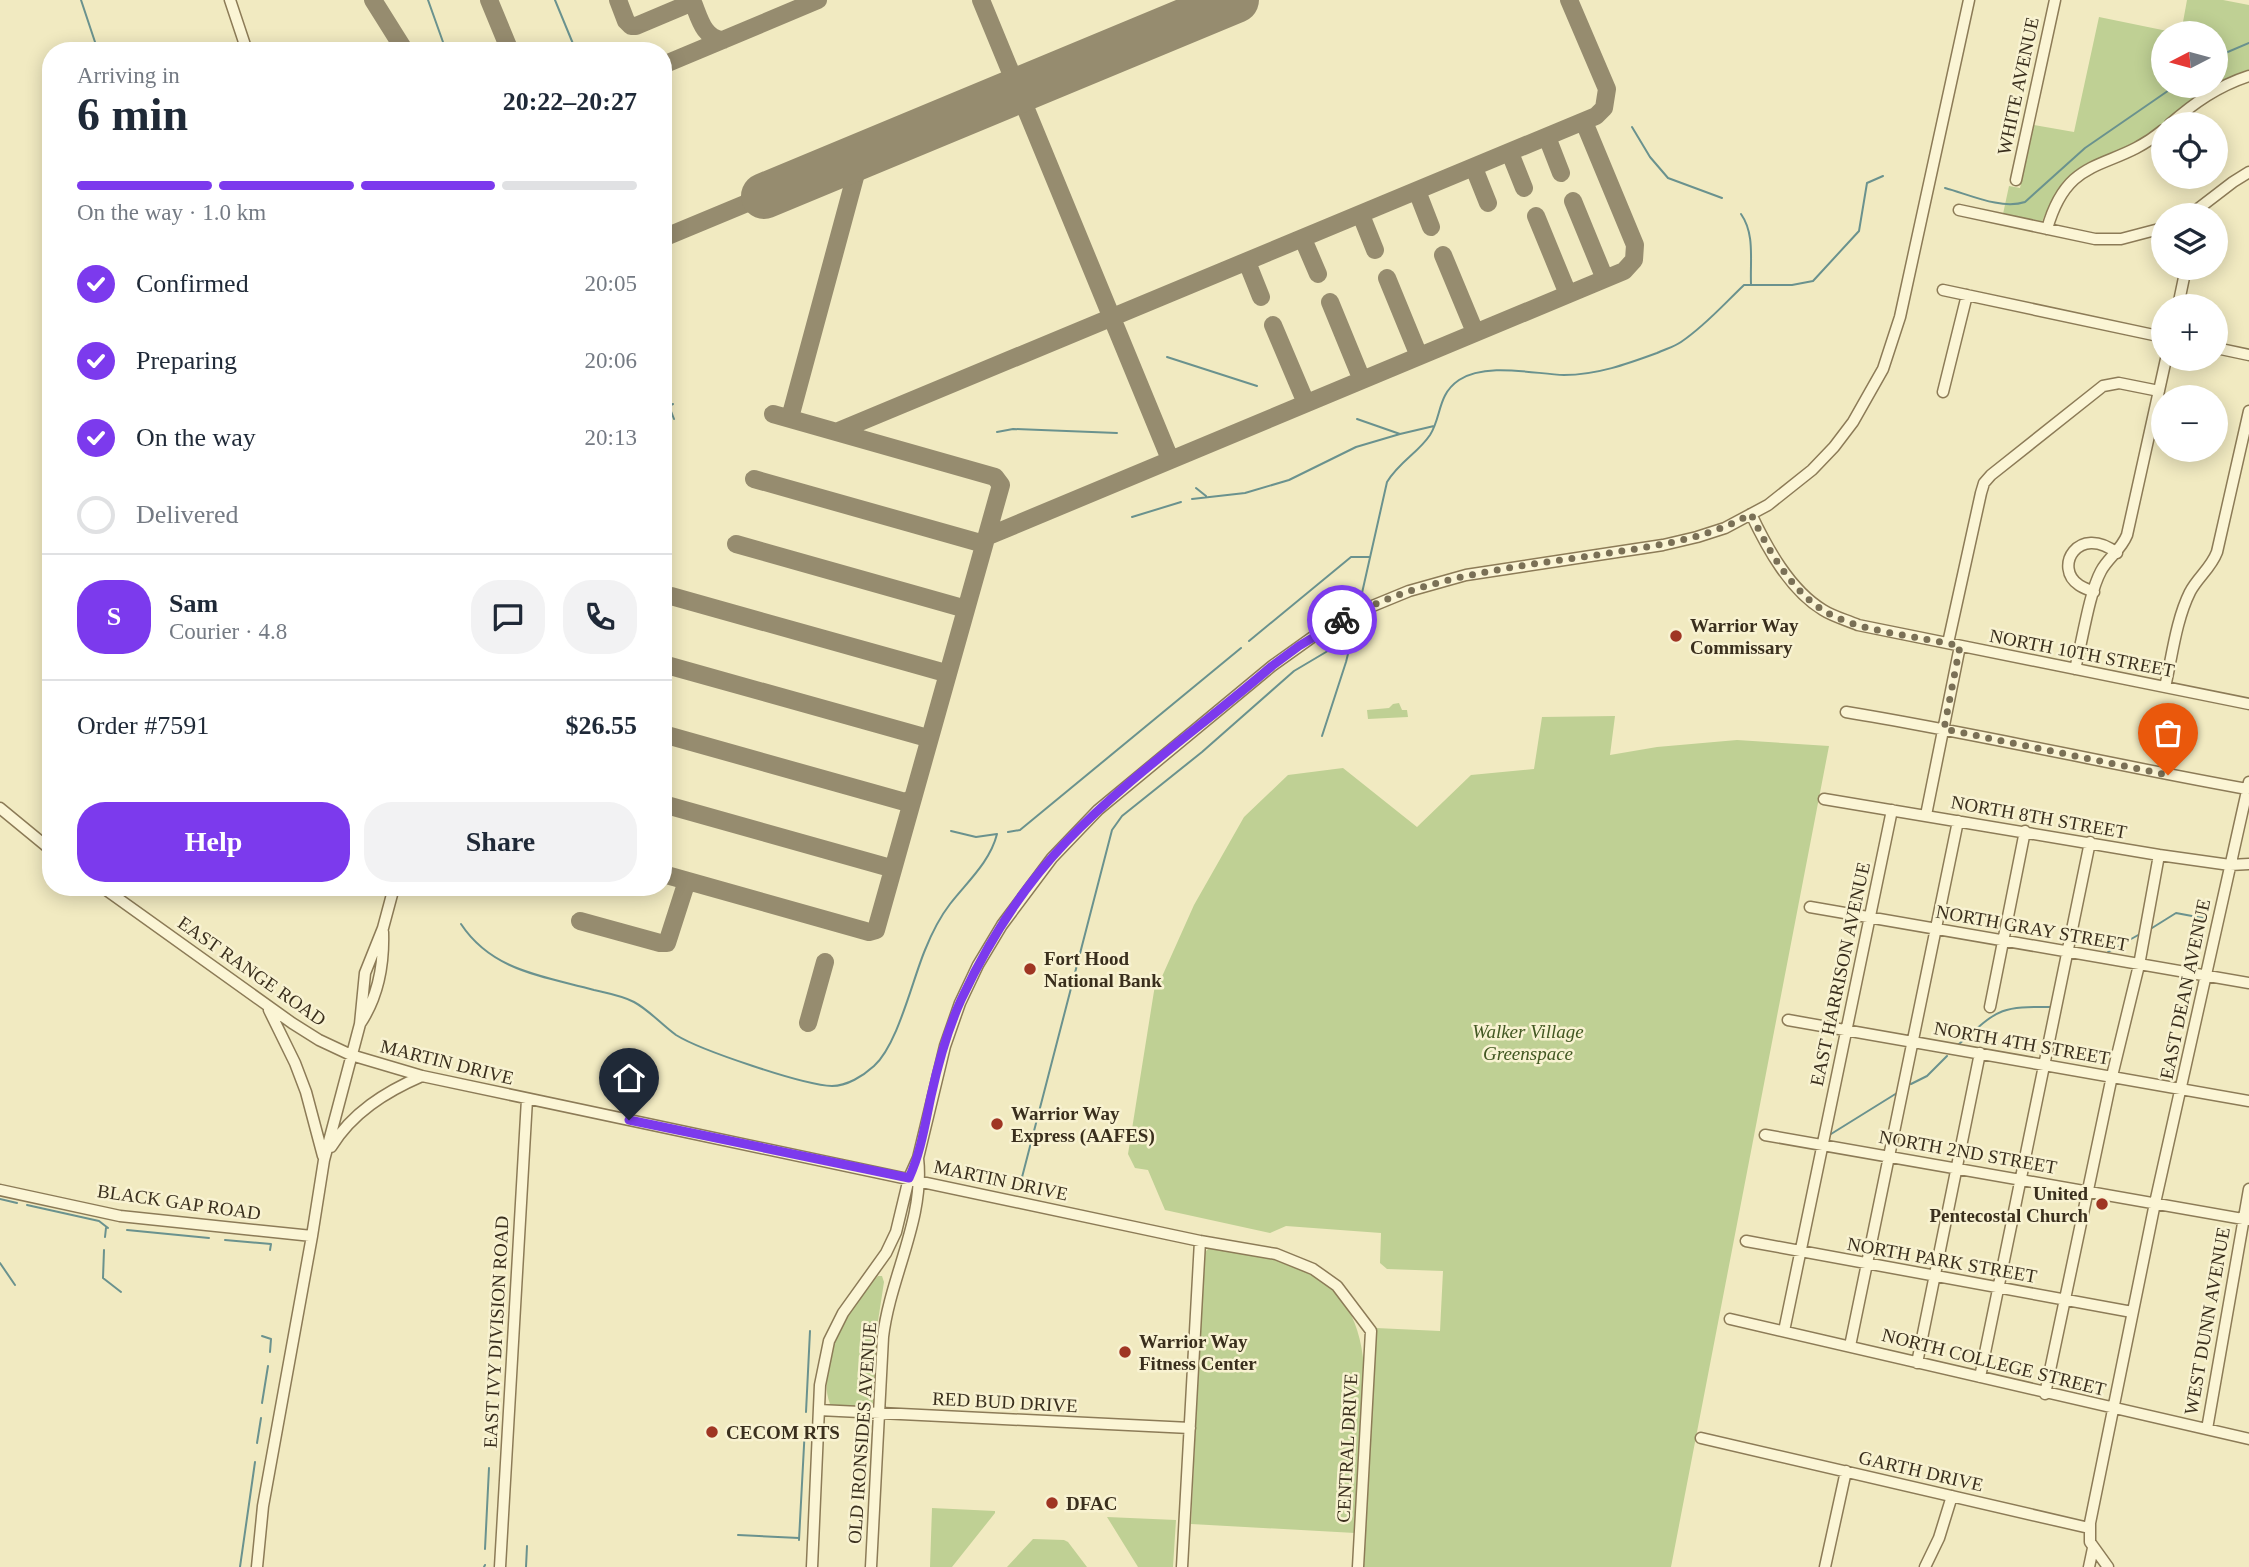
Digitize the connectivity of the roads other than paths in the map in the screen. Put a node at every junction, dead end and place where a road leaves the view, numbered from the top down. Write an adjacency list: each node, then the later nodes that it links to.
1 (230, 0): 4 (street)
2 (1969, 0): 23 (street)
3 (2055, 0): 9 (street, WHITE AVENUE)
4 (244, 42)
5 (2249, 76): 6 (street)
6 (2183, 112)
7 (2151, 139): 12 (street)
8 (2249, 172): 10 (street)
9 (2016, 180)
10 (2208, 203)
11 (1959, 210): 12 (street)
12 (2047, 229): 13 (street)
13 (2151, 231)
14 (1943, 290): 15 (street)
15 (1967, 295): 16 (street); 20 (street)
16 (2151, 334)
17 (2228, 351): 18 (street)
18 (2249, 355)
19 (2151, 389): 26 (street)
20 (1943, 393)
21 (2249, 411): 29 (street)
22 (2151, 427): 24 (street)
23 (1751, 514): 26 (street, NORTH 10TH STREET); 73 (street)
24 (2117, 553): 25 (street); 25 (street)
25 (2094, 592): 28 (street)
26 (1948, 643): 27 (street, NORTH 10TH STREET)
27 (1960, 646): 28 (street, NORTH 10TH STREET); 32 (street)
28 (2075, 669): 29 (street, NORTH 10TH STREET)
29 (2165, 687): 30 (street, NORTH 10TH STREET)
30 (2249, 704)
31 (1846, 712): 32 (street)
32 (1944, 729): 33 (street); 37 (street)
33 (2248, 785): 44 (street, EAST DEAN AVENUE)
34 (1824, 799): 36 (street, NORTH 8TH STREET)
35 (0, 808): 41 (street)
36 (1892, 810): 37 (street, NORTH 8TH STREET); 48 (street, EAST HARRISON AVENUE)
37 (1927, 815): 38 (street, NORTH 8TH STREET)
38 (1958, 821): 39 (street, NORTH 8TH STREET); 50 (street)
39 (2025, 831): 40 (street, NORTH 8TH STREET); 51 (street)
40 (2090, 842): 42 (street, NORTH 8TH STREET); 52 (street)
41 (42, 843)
42 (2159, 855): 44 (street, NORTH 8TH STREET); 53 (street)
43 (2249, 864): 44 (street, NORTH 8TH STREET)
44 (2230, 865): 54 (street, EAST DEAN AVENUE)
45 (114, 896): 56 (street, EAST RANGE ROAD)
46 (392, 896): 49 (street)
47 (1810, 907): 48 (street, NORTH GRAY STREET)
48 (1870, 916): 50 (street, NORTH GRAY STREET); 60 (street, EAST HARRISON AVENUE)
49 (383, 928): 59 (street); 59 (street)
50 (1936, 928): 51 (street, NORTH GRAY STREET); 61 (street)
51 (2003, 940): 52 (street, NORTH GRAY STREET); 57 (street)
52 (2068, 951): 53 (street, NORTH GRAY STREET); 64 (street)
53 (2139, 965): 54 (street, NORTH GRAY STREET); 66 (street)
54 (2205, 975): 55 (street, NORTH GRAY STREET); 67 (street, EAST DEAN AVENUE)
55 (2249, 983)
56 (267, 1006): 63 (street, EAST RANGE ROAD); 74 (street)
57 (1990, 1007)
58 (1788, 1020): 60 (street, NORTH 4TH STREET)
59 (360, 1024): 63 (street)
60 (1846, 1030): 61 (street, NORTH 4TH STREET); 71 (street, EAST HARRISON AVENUE)
61 (1913, 1042): 62 (street, NORTH 4TH STREET); 72 (street)
62 (1980, 1053): 64 (street, NORTH 4TH STREET); 75 (street)
63 (351, 1055): 65 (street, MARTIN DRIVE); 74 (street)
64 (2045, 1065): 66 (street, NORTH 4TH STREET); 77 (street)
65 (422, 1076): 68 (street, MARTIN DRIVE); 74 (street)
66 (2112, 1076): 67 (street, NORTH 4TH STREET); 81 (street)
67 (2181, 1088): 69 (street, NORTH 4TH STREET); 82 (street, EAST DEAN AVENUE)
68 (527, 1099): 76 (street, MARTIN DRIVE); 112 (street, EAST IVY DIVISION ROAD)
69 (2249, 1101)
70 (1765, 1135): 71 (street, NORTH 2ND STREET)
71 (1822, 1145): 72 (street, NORTH 2ND STREET); 87 (street, EAST HARRISON AVENUE)
72 (1890, 1156): 75 (street, NORTH 2ND STREET); 88 (street)
73 (918, 1158): 76 (street); 78 (street, OLD IRONSIDES AVENUE)
74 (324, 1160): 84 (street)
75 (1956, 1168): 77 (street, NORTH 2ND STREET); 89 (street)
76 (909, 1178): 78 (street, MARTIN DRIVE); 101 (street)
77 (2021, 1179): 81 (street, NORTH 2ND STREET); 90 (street)
78 (920, 1180): 85 (street, MARTIN DRIVE); 102 (street, OLD IRONSIDES AVENUE)
79 (2249, 1189): 83 (street, WEST DUNN AVENUE)
80 (0, 1190): 84 (street, BLACK GAP ROAD)
81 (2089, 1191): 82 (street, NORTH 2ND STREET); 91 (street)
82 (2155, 1203): 83 (street, NORTH 2ND STREET); 92 (street, EAST DEAN AVENUE)
83 (2246, 1219): 104 (street, WEST DUNN AVENUE)
84 (312, 1236): 111 (street)
85 (1200, 1241): 94 (street, MARTIN DRIVE); 103 (street)
86 (1746, 1241): 87 (street, NORTH PARK STREET)
87 (1800, 1252): 88 (street, NORTH PARK STREET); 95 (street, EAST HARRISON AVENUE)
88 (1867, 1265): 89 (street, NORTH PARK STREET); 96 (street)
89 (1934, 1277): 90 (street, NORTH PARK STREET); 97 (street)
90 (1998, 1288): 91 (street, NORTH PARK STREET); 98 (street)
91 (2065, 1299): 92 (street, NORTH PARK STREET); 99 (street)
92 (2132, 1312): 100 (street, EAST DEAN AVENUE)
93 (1730, 1319): 95 (street, NORTH COLLEGE STREET)
94 (1371, 1331): 116 (street, CENTRAL DRIVE)
95 (1784, 1331): 96 (street, NORTH COLLEGE STREET)
96 (1850, 1346): 97 (street, NORTH COLLEGE STREET)
97 (1917, 1363): 98 (street, NORTH COLLEGE STREET)
98 (1980, 1377): 99 (street, NORTH COLLEGE STREET)
99 (2045, 1394): 100 (street, NORTH COLLEGE STREET)
100 (2113, 1409): 104 (street, NORTH COLLEGE STREET); 109 (street, EAST DEAN AVENUE)
101 (819, 1410): 102 (street, RED BUD DRIVE); 113 (street)
102 (879, 1414): 103 (street, RED BUD DRIVE); 114 (street, OLD IRONSIDES AVENUE)
103 (1190, 1428): 115 (street)
104 (2207, 1429): 106 (street, NORTH COLLEGE STREET)
105 (1701, 1438): 107 (street, GARTH DRIVE)
106 (2249, 1439)
107 (1846, 1471): 108 (street, GARTH DRIVE); 117 (street)
108 (1952, 1496): 109 (street, GARTH DRIVE); 118 (street)
109 (2089, 1528): 110 (street)
110 (2093, 1548): 119 (street); 120 (street)
111 (257, 1567)
112 (500, 1567)
113 (812, 1567)
114 (871, 1567)
115 (1182, 1567)
116 (1358, 1567)
117 (1825, 1567)
118 (1925, 1567)
119 (2089, 1567)
120 (2108, 1567)

